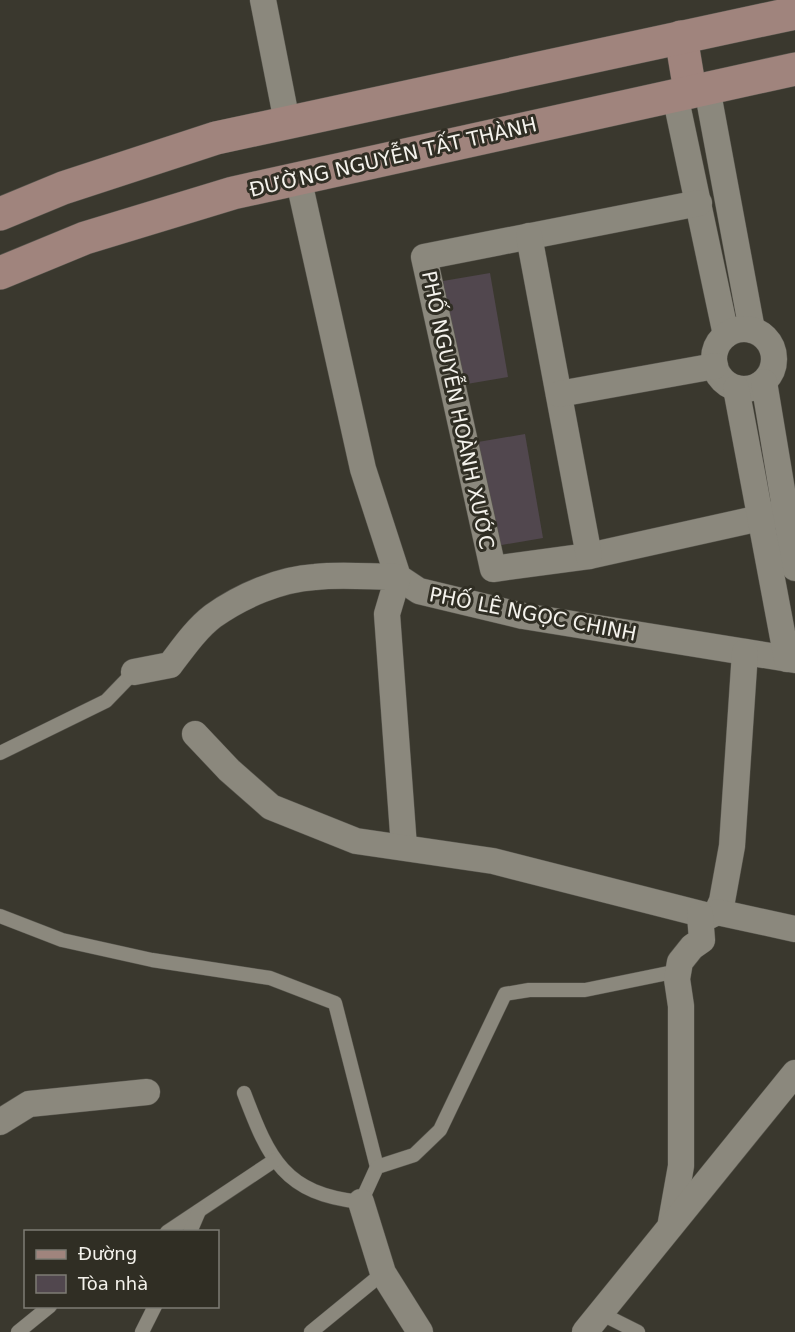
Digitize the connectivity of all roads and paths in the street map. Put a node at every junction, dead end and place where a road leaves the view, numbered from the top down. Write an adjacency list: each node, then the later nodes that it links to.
1 (263, 0): 6 (street)
2 (779, 10): 3 (main road)
3 (681, 37): 5 (main road); 6 (main road)
4 (795, 69): 5 (main road, ĐƯỜNG NGUYỄN TẤT THÀNH)
5 (691, 91): 7 (main road, ĐƯỜNG NGUYỄN TẤT THÀNH); 8 (street); 12 (street)
6 (287, 122): 9 (main road)
7 (298, 177): 11 (main road, ĐƯỜNG NGUYỄN TẤT THÀNH); 23 (street)
8 (699, 203): 10 (street, PHỐ NGUYỄN HOÀNH XƯỚC); 13 (street)
9 (0, 214)
10 (529, 236): 18 (street); 21 (street, PHỐ NGUYỄN HOÀNH XƯỚC)
11 (0, 273)
12 (752, 330): 13 (street); 14 (street)
13 (726, 335): 15 (street)
14 (785, 350): 16 (street)
15 (715, 366): 17 (street); 18 (street)
16 (764, 382): 17 (street); 19 (street)
17 (736, 388): 20 (street)
18 (559, 394): 21 (street)
19 (790, 509): 20 (street, PHỐ NGUYỄN HOÀNH XƯỚC); 22 (street)
20 (760, 518): 21 (street, PHỐ NGUYỄN HOÀNH XƯỚC); 25 (street)
21 (589, 556)
22 (795, 568)
23 (398, 577): 24 (street, PHỐ LÊ NGỌC CHINH); 26 (street); 29 (street)
24 (745, 652): 25 (street, PHỐ LÊ NGỌC CHINH); 30 (street)
25 (791, 660)
26 (134, 672): 28 (lane)
27 (195, 734): 29 (street)
28 (0, 753)
29 (404, 847): 30 (street)
30 (709, 914): 32 (street); 33 (street)
31 (0, 916): 39 (lane)
32 (795, 928)
33 (678, 971): 39 (lane); 42 (street)
34 (795, 1072): 42 (street)
35 (147, 1092): 37 (street)
36 (244, 1093): 38 (lane)
37 (0, 1122)
38 (275, 1160): 40 (lane); 41 (lane)
39 (377, 1167): 40 (lane)
40 (361, 1202): 45 (street)
41 (199, 1211): 43 (lane); 44 (lane)
42 (671, 1226): 48 (street)
43 (170, 1230)
44 (191, 1230)
45 (383, 1274): 51 (lane); 52 (street)
46 (48, 1308): 49 (lane)
47 (154, 1308): 50 (lane)
48 (592, 1322): 53 (lane)
49 (18, 1332)
50 (142, 1332)
51 (311, 1332)
52 (420, 1332)
53 (638, 1332)

